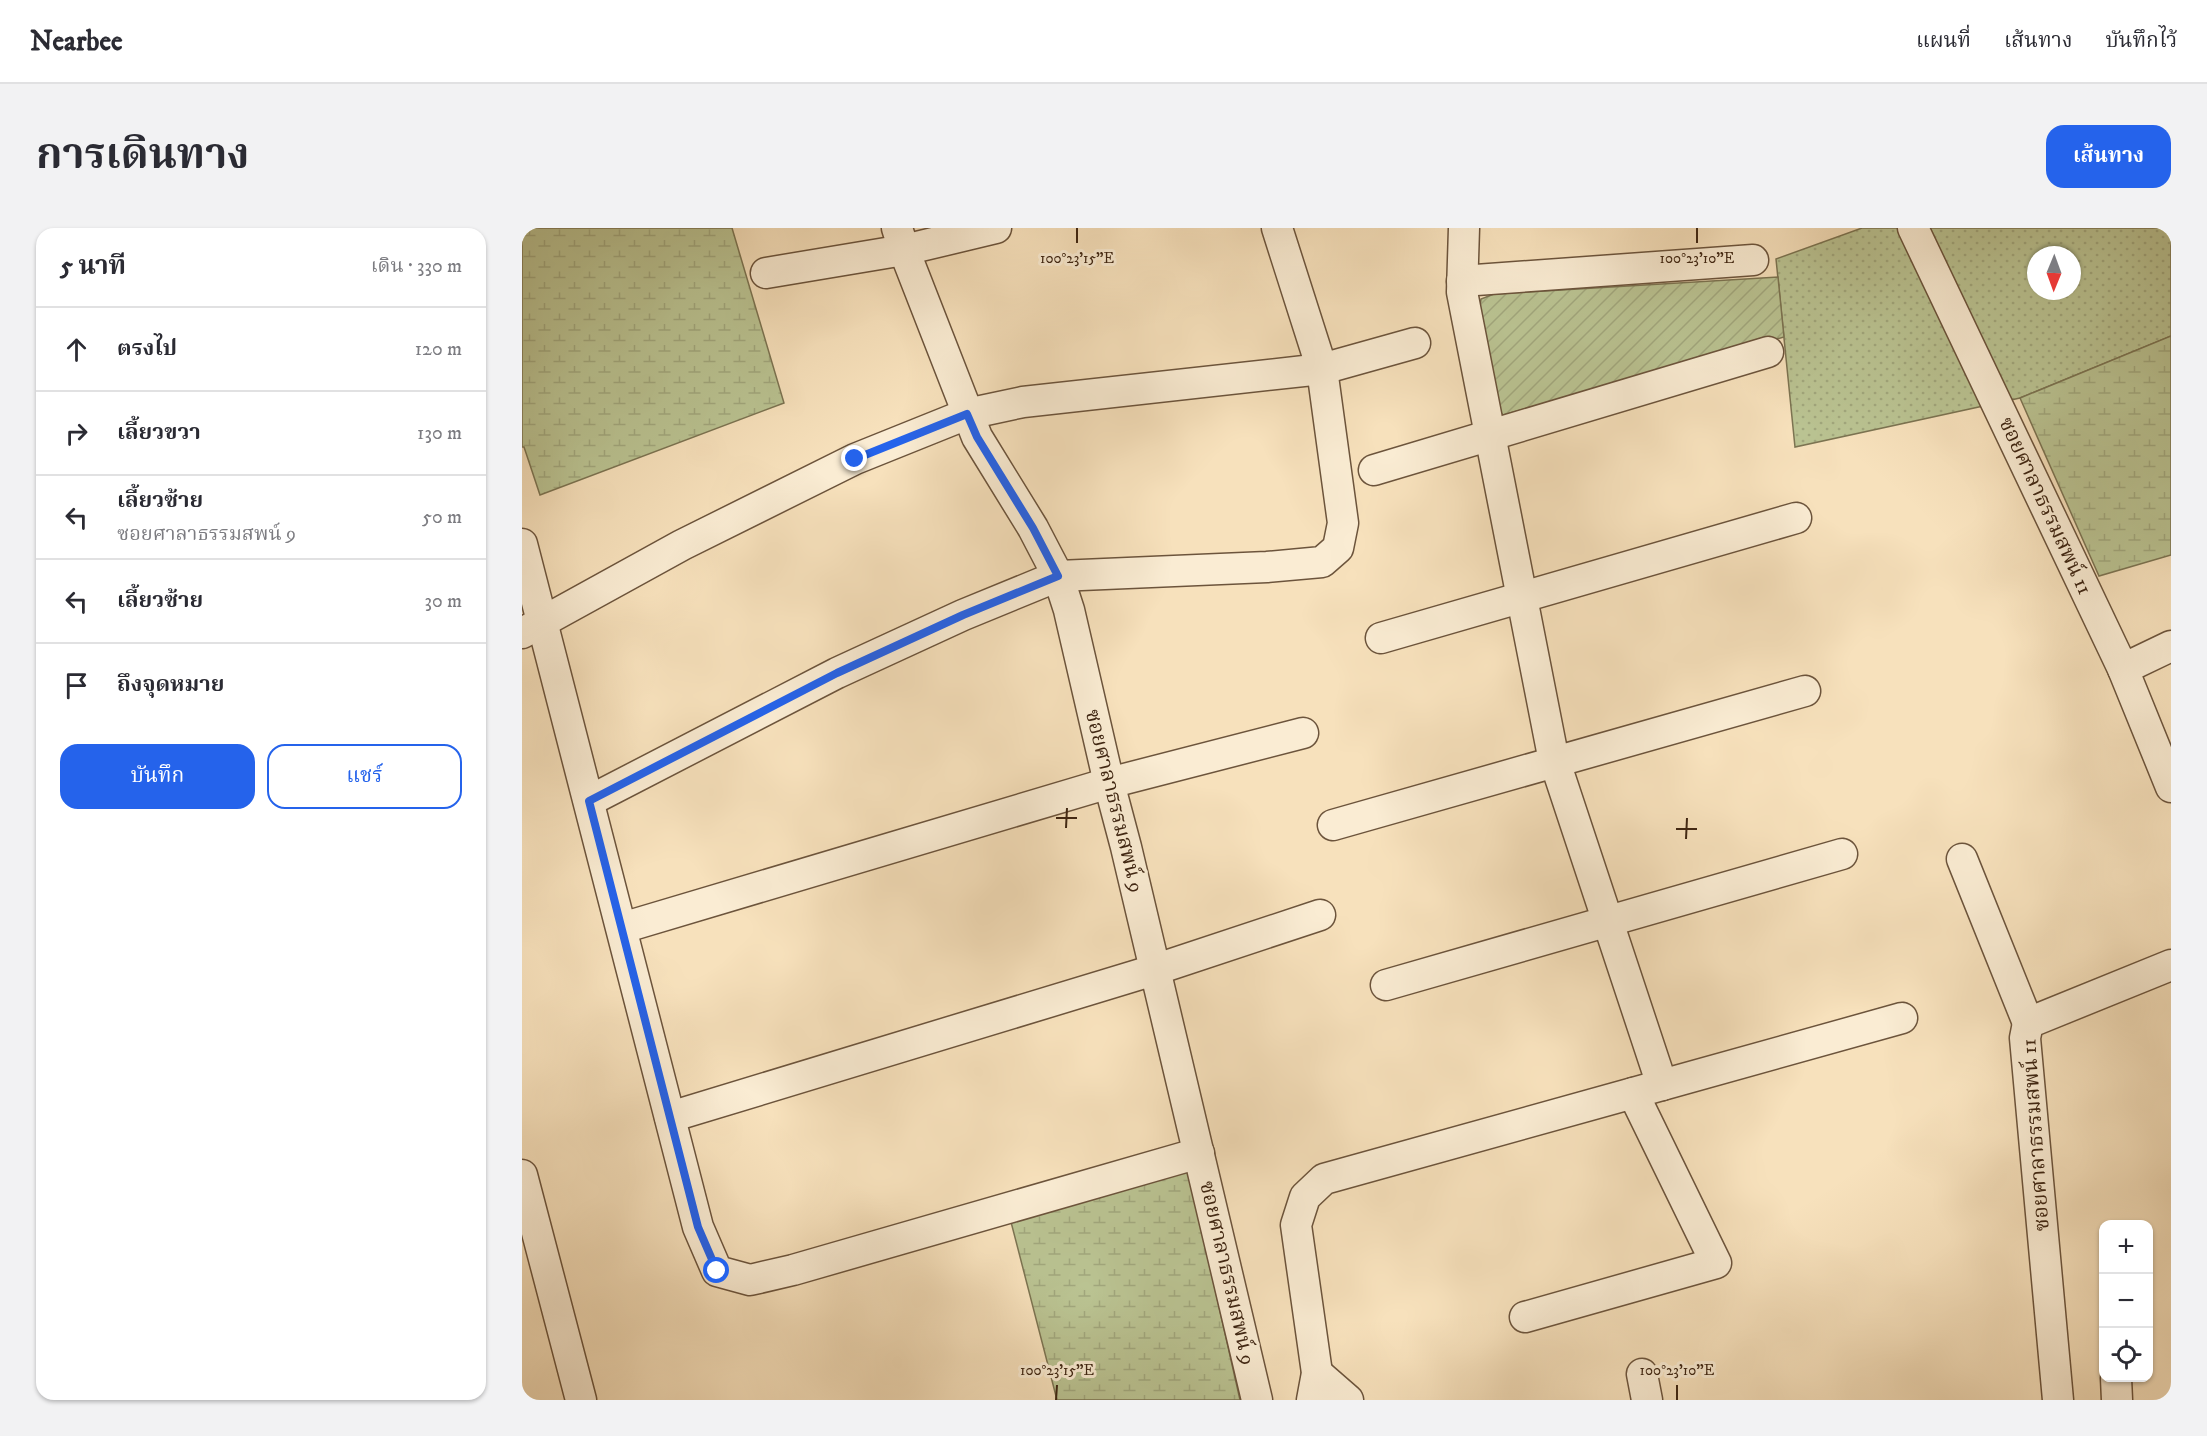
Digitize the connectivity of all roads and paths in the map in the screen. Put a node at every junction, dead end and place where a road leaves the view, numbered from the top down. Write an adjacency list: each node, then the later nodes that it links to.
1 (996, 228): 5 (street)
2 (1277, 228): 11 (street)
3 (1464, 228): 8 (street)
4 (1913, 228): 22 (street, ซอยศาลาธรรมสพน์ 11)
5 (900, 239): 7 (street); 12 (street, ซอยศาลาธรรมสพน์ 9)
6 (1753, 260): 8 (street)
7 (766, 273)
8 (1462, 281): 13 (street)
9 (1415, 343): 11 (street)
10 (1768, 352): 13 (street)
11 (1322, 369): 12 (street); 17 (street)
12 (967, 414): 17 (street, ซอยศาลาธรรมสพน์ 9); 19 (street)
13 (1490, 435): 14 (street); 18 (street)
14 (1374, 470)
15 (1796, 518): 18 (street)
16 (522, 544): 19 (street)
17 (1058, 576): 26 (street, ซอยศาลาธรรมสพน์ 9); 28 (street)
18 (1522, 597): 20 (street); 25 (street)
19 (533, 628): 28 (street)
20 (1381, 638)
21 (2171, 646): 22 (street)
22 (2123, 669): 27 (street, ซอยศาลาธรรมสพน์ 11)
23 (1805, 691): 25 (street)
24 (1303, 733): 26 (street)
25 (1555, 762): 29 (street); 33 (street)
26 (1109, 783): 34 (street); 36 (street, ซอยศาลาธรรมสพน์ 9)
27 (2171, 786)
28 (589, 801): 34 (street)
29 (1333, 825)
30 (1842, 854): 33 (street)
31 (1962, 859): 39 (street)
32 (1320, 915): 36 (street)
33 (1607, 921): 37 (street); 40 (street)
34 (622, 927): 42 (street)
35 (2171, 965): 39 (street, ซอยศาลาธรรมสพน์ 11)
36 (1154, 970): 42 (street); 43 (street, ซอยศาลาธรรมสพน์ 9)
37 (1386, 985)
38 (1902, 1018): 40 (street)
39 (2028, 1023): 51 (street, ซอยศาลาธรรมสพน์ 11)
40 (1662, 1085): 41 (street)
41 (1633, 1093): 45 (street); 47 (street)
42 (670, 1117): 43 (street)
43 (1199, 1153): 49 (street, ซอยศาลาธรรมสพน์ 9)
44 (522, 1175): 48 (street)
45 (1525, 1317)
46 (2116, 1382): 52 (street)
47 (1314, 1386): 50 (street)
48 (581, 1400)
49 (1257, 1400)
50 (1348, 1400)
51 (2058, 1400)
52 (2117, 1400)

